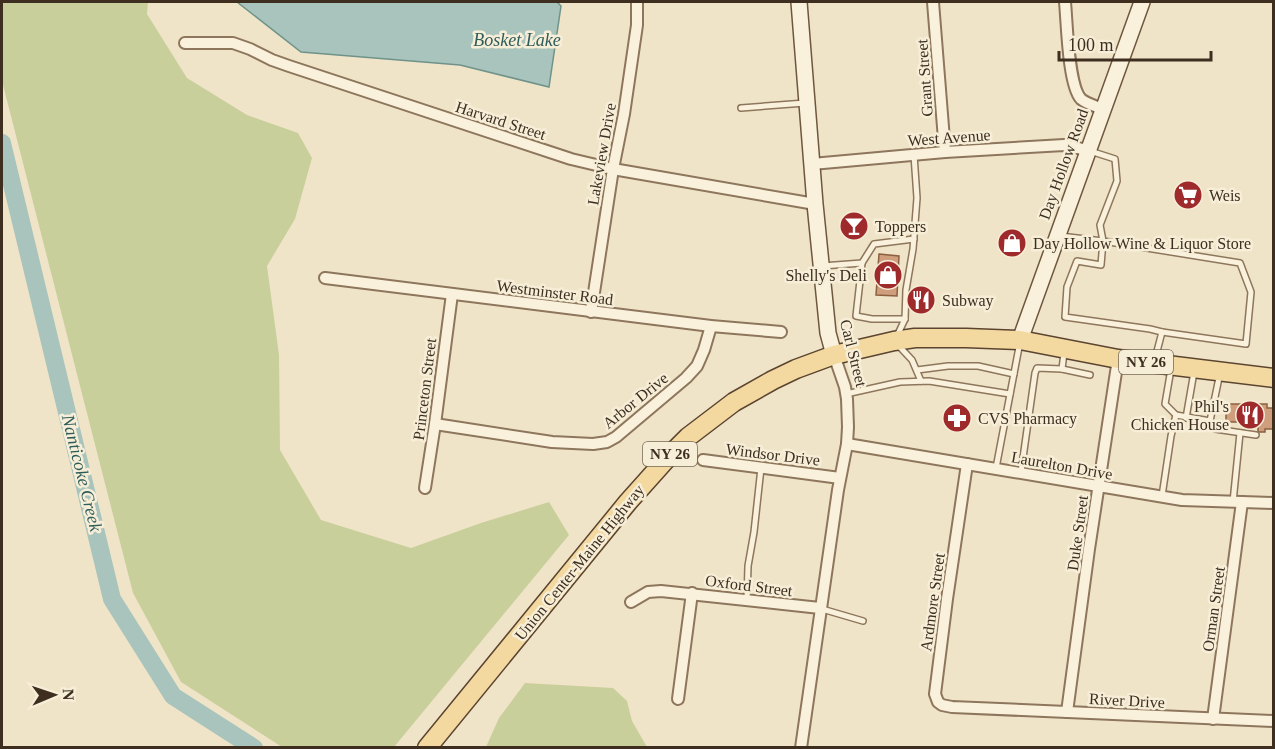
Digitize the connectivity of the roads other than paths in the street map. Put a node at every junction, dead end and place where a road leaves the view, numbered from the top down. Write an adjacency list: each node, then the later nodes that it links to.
1 (638, 2): 14 (street, Lakeview Drive)
2 (799, 2): 7 (street, Carl Street)
3 (933, 2): 11 (street, Grant Street)
4 (1065, 2): 9 (street)
5 (1142, 2): 9 (street, Day Hollow Road)
6 (185, 43): 14 (street, Harvard Street)
7 (807, 103): 8 (lane); 13 (street, Carl Street)
8 (741, 108)
9 (1102, 109): 10 (street, Day Hollow Road)
10 (1088, 150): 11 (street, West Avenue); 16 (street, Day Hollow Road); 18 (lane)
11 (945, 152): 12 (street, West Avenue)
12 (914, 154): 13 (street, West Avenue); 17 (lane)
13 (812, 164): 15 (street, Carl Street)
14 (613, 169): 15 (street, Harvard Street); 23 (street, Lakeview Drive)
15 (815, 204): 20 (street, Carl Street)
16 (1057, 236): 18 (lane); 28 (street, Day Hollow Road)
17 (914, 238): 19 (lane); 24 (lane)
18 (1103, 241): 27 (lane); 27 (lane)
19 (862, 263): 20 (lane); 24 (lane)
20 (822, 266): 31 (street, Carl Street)
21 (325, 278): 22 (street, Westminster Road)
22 (452, 294): 23 (street, Westminster Road); 47 (street, Princeton Street)
23 (591, 312): 25 (street, Westminster Road)
24 (904, 320): 29 (lane)
25 (711, 326): 26 (street, Westminster Road); 47 (street, Arbor Drive)
26 (781, 332)
27 (1162, 332): 33 (lane)
28 (1020, 340): 29 (main road, Union Center-Maine Highway / NY 26); 30 (main road, Union Center-Maine Highway / NY 26); 38 (lane)
29 (894, 341): 31 (main road, Union Center-Maine Highway / NY 26); 36 (lane)
30 (1065, 349): 32 (main road, Union Center-Maine Highway / NY 26); 34 (lane)
31 (834, 355): 42 (street, Carl Street); 72 (main road, Union Center-Maine Highway / NY 26)
32 (1118, 359): 33 (main road, Union Center-Maine Highway / NY 26); 57 (street, Duke Street)
33 (1163, 364): 35 (main road, Union Center-Maine Highway / NY 26); 44 (lane)
34 (1062, 369): 39 (lane); 55 (lane)
35 (1195, 369): 37 (main road, Union Center-Maine Highway / NY 26); 45 (lane)
36 (916, 370): 38 (lane); 41 (lane)
37 (1220, 372): 40 (main road, Union Center-Maine Highway / NY 26); 46 (lane)
38 (1014, 374): 43 (lane)
39 (1090, 375)
40 (1274, 378)
41 (921, 381): 42 (lane); 43 (lane)
42 (846, 394): 50 (street, Carl Street)
43 (1010, 394): 54 (lane)
44 (1176, 415): 45 (lane); 59 (lane)
45 (1186, 418): 46 (lane)
46 (1210, 421): 48 (lane)
47 (435, 424): 58 (street, Princeton Street)
48 (1240, 433): 49 (lane); 60 (lane)
49 (1256, 435)
50 (847, 444): 52 (street, Laurelton Drive); 56 (street, Carl Street)
51 (703, 460): 53 (street, Windsor Drive)
52 (967, 464): 54 (street, Laurelton Drive); 68 (street, Ardmore Street)
53 (761, 468): 56 (street, Windsor Drive); 63 (lane)
54 (996, 469): 55 (street, Laurelton Drive)
55 (1021, 474): 57 (street, Laurelton Drive)
56 (840, 478): 65 (street, Carl Street)
57 (1099, 487): 59 (street, Laurelton Drive); 69 (street, Duke Street)
58 (425, 488)
59 (1162, 497): 60 (street, Laurelton Drive)
60 (1238, 502): 61 (street, Laurelton Drive); 70 (street, Orman Street)
61 (1274, 503)
62 (692, 593): 63 (street, Oxford Street); 64 (street, Oxford Street); 67 (street)
63 (747, 600): 65 (street, Oxford Street)
64 (631, 602)
65 (820, 609): 66 (lane, Oxford Street); 73 (street, Carl Street)
66 (863, 621)
67 (678, 699)
68 (980, 708): 69 (street, River Drive)
69 (1067, 712): 70 (street, River Drive)
70 (1213, 719): 71 (street, River Drive)
71 (1274, 721)
72 (427, 747)
73 (801, 747)

